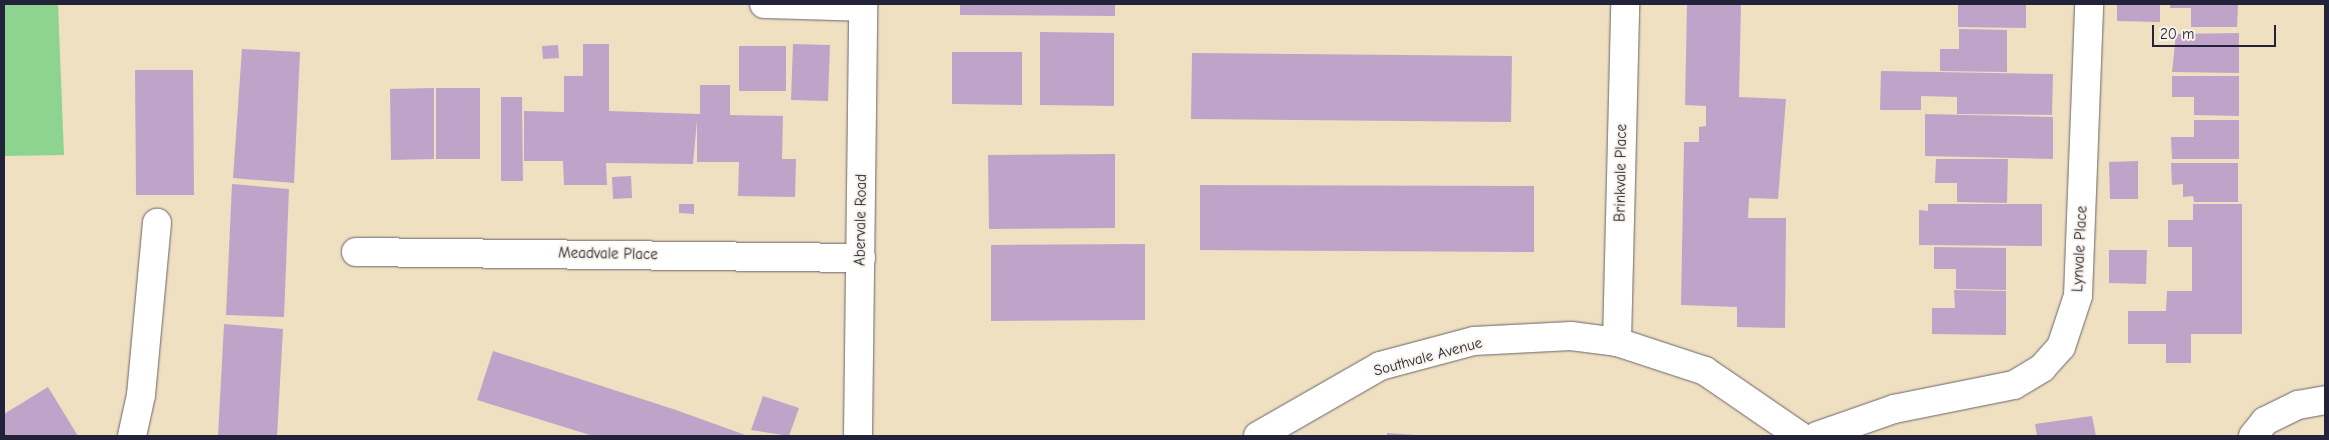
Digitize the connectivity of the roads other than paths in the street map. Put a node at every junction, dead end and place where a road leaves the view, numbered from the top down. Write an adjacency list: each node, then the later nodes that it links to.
1 (764, 4): 4 (street)
2 (1624, 4): 8 (street, Brinkvale Place)
3 (2089, 4): 14 (street, Lynvale Place)
4 (863, 5): 7 (street, Abervale Road)
5 (157, 223): 10 (street)
6 (356, 252): 7 (street, Meadvale Place)
7 (861, 258): 11 (street, Abervale Road)
8 (1618, 342): 12 (street, Southvale Avenue); 13 (street, Southvale Avenue)
9 (2325, 400): 15 (street)
10 (132, 436)
11 (858, 436)
12 (1258, 436)
13 (1800, 436)
14 (1817, 436)
15 (2253, 436)

